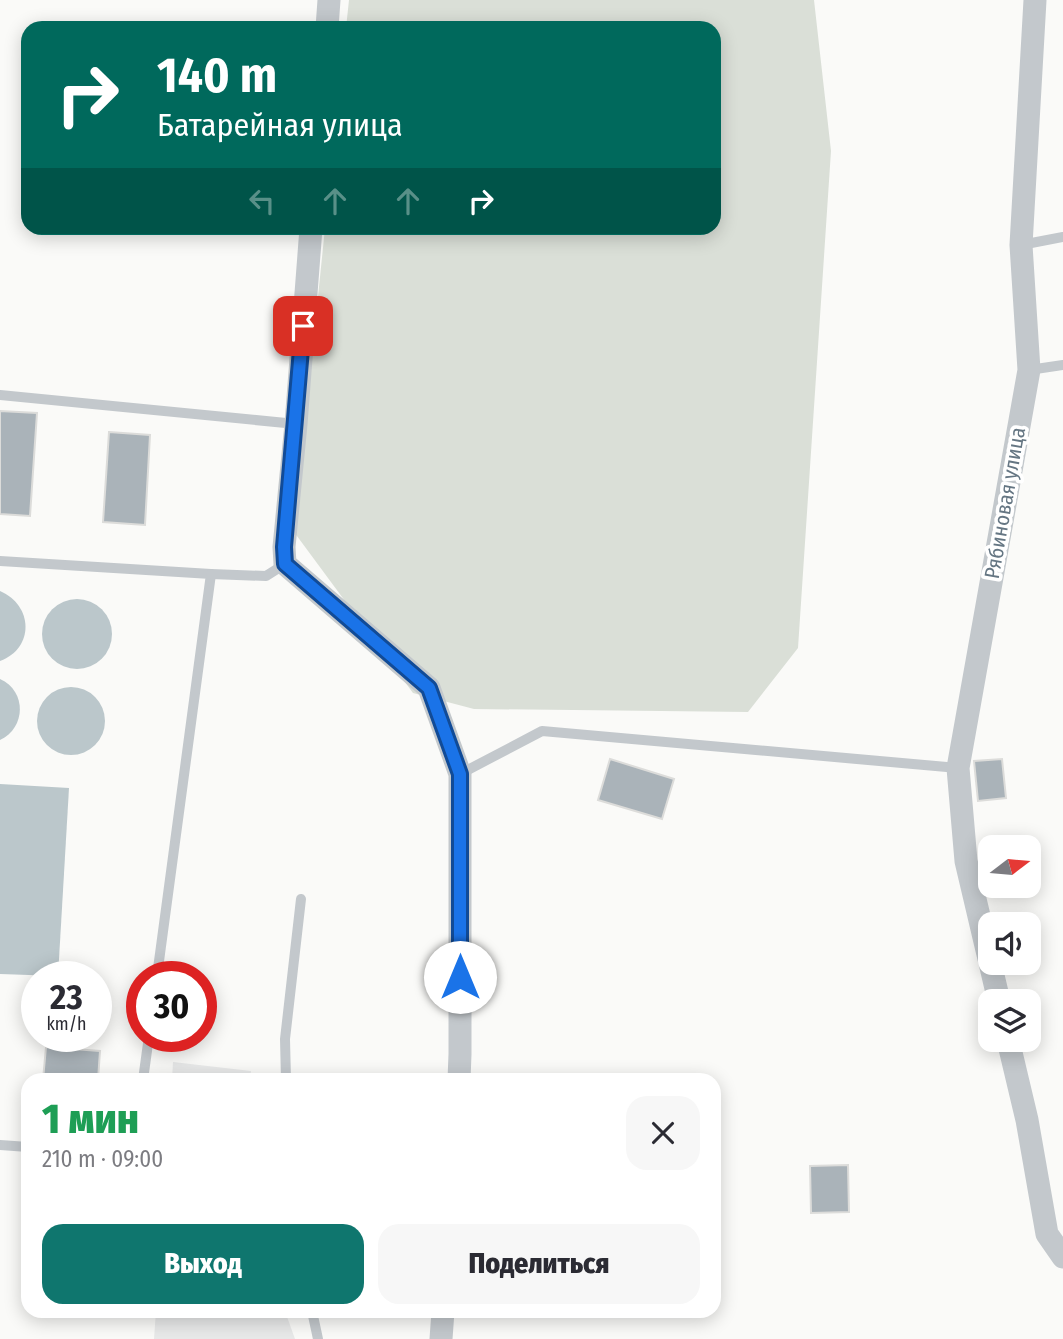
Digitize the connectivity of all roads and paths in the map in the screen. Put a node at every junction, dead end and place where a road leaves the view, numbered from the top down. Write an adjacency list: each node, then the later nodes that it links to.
1 (329, 0): 3 (street)
2 (1035, 0): 6 (street, Рябиновая улица)
3 (328, 21)
4 (310, 235): 10 (street)
5 (1063, 237): 6 (lane)
6 (1021, 245): 8 (street, Рябиновая улица)
7 (1063, 365): 8 (lane)
8 (1029, 370): 14 (street, Рябиновая улица)
9 (0, 395): 10 (lane)
10 (296, 424): 12 (street)
11 (0, 561): 13 (lane)
12 (285, 564): 13 (lane); 15 (street)
13 (211, 574): 17 (lane)
14 (958, 768): 15 (lane); 18 (street, Рябиновая улица)
15 (460, 774): 23 (street)
16 (301, 899): 22 (lane)
17 (159, 961)
18 (996, 989)
19 (147, 1052): 21 (lane)
20 (1011, 1052): 26 (street)
21 (144, 1073)
22 (286, 1073)
23 (459, 1073)
24 (0, 1145): 25 (lane)
25 (21, 1146)
26 (1063, 1257)
27 (314, 1318): 29 (lane)
28 (442, 1318): 30 (street)
29 (318, 1339)
30 (441, 1339)

